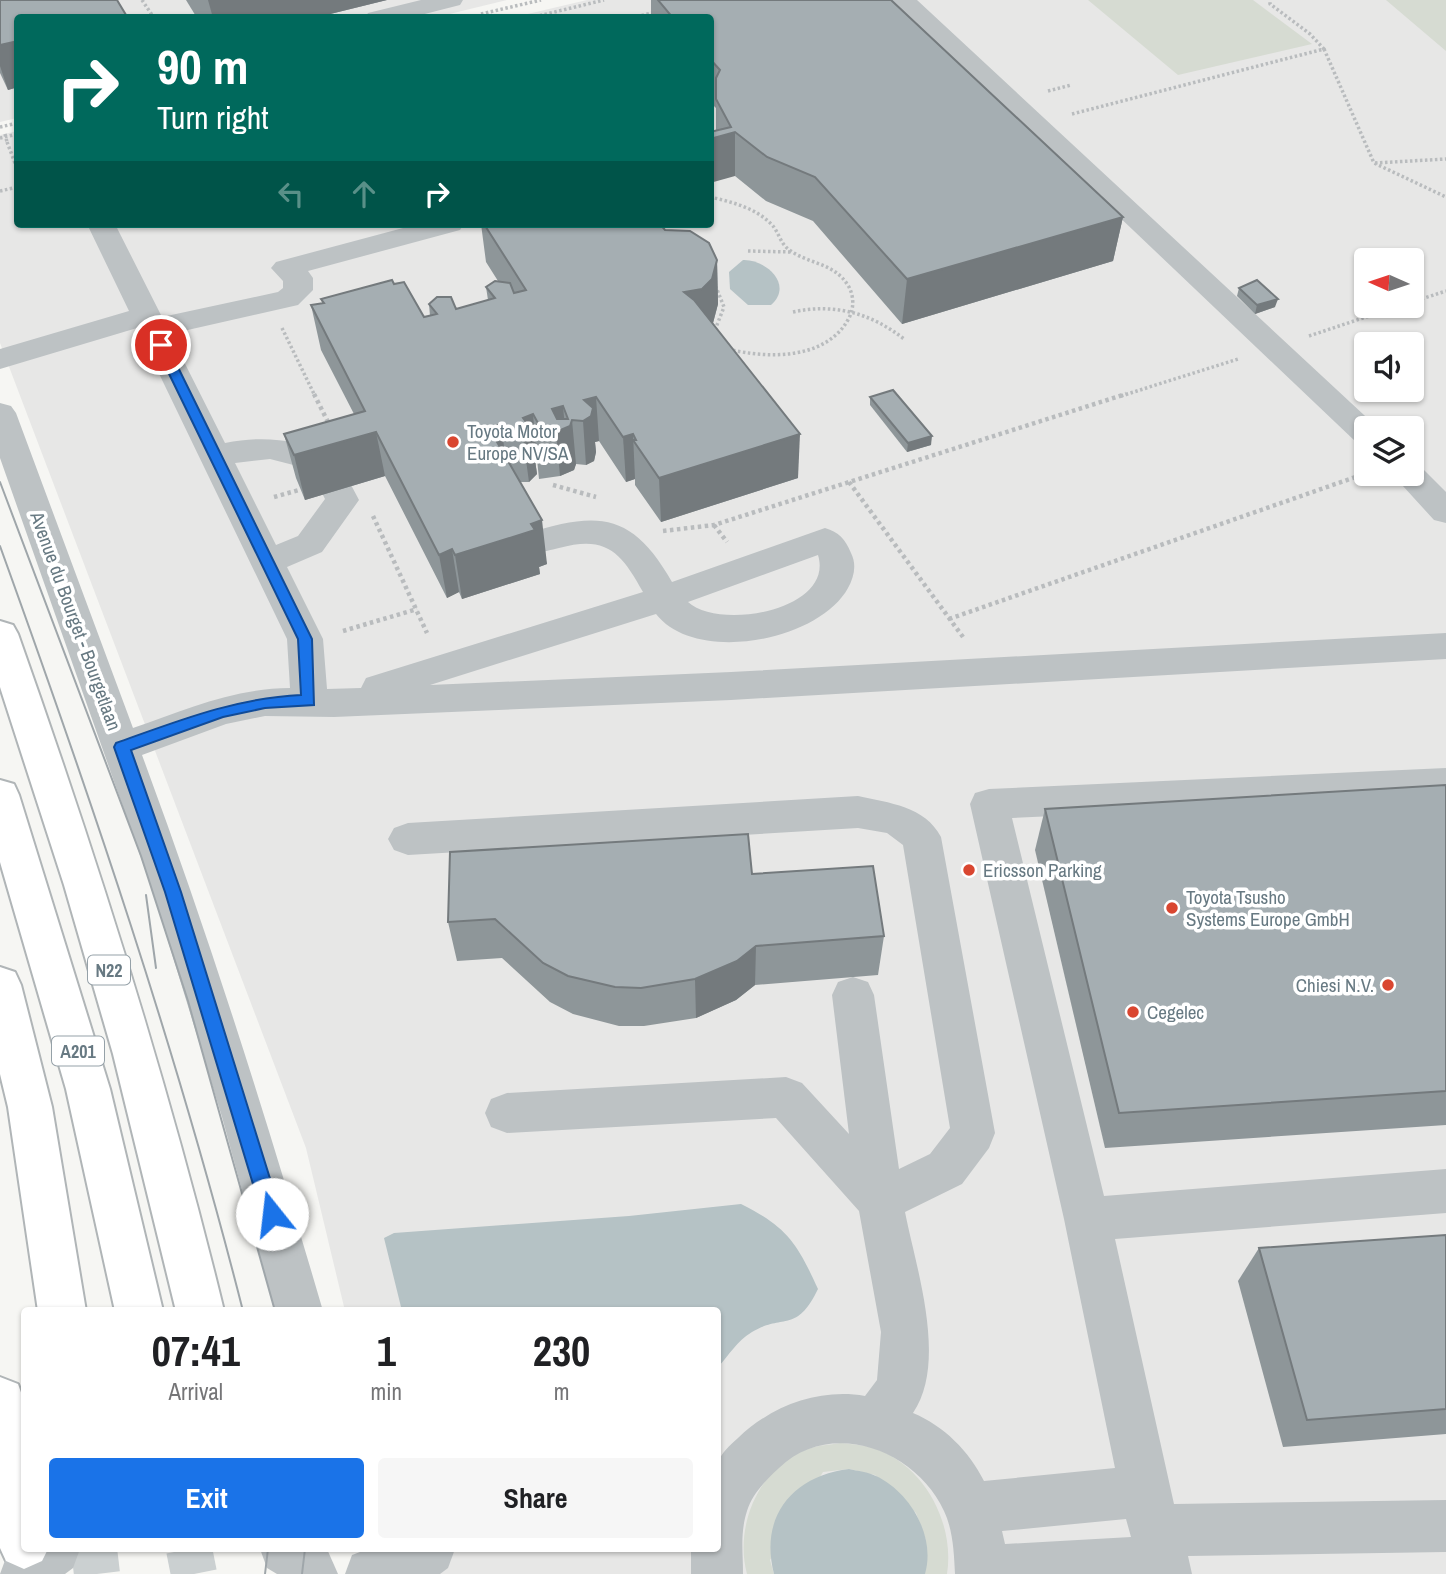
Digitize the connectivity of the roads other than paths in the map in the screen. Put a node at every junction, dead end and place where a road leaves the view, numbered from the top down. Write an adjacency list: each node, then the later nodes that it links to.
1 (451, 0): 3 (street)
2 (903, 0): 9 (street)
3 (393, 14)
4 (103, 228): 6 (street)
5 (435, 228): 6 (street)
6 (148, 323): 7 (street); 10 (street)
7 (0, 359)
8 (0, 413): 18 (street, Avenue du Bourget - Bourgetlaan)
9 (1354, 423)
10 (217, 456): 14 (street); 14 (street)
11 (1420, 486): 12 (street)
12 (1446, 512)
13 (538, 542): 17 (street)
14 (269, 561): 17 (street)
15 (0, 634): 30 (highway, N22)
16 (1446, 646): 17 (street)
17 (321, 702): 18 (street)
18 (122, 747): 31 (street, Avenue du Bourget - Bourgetlaan)
19 (1446, 783): 27 (street)
20 (0, 795): 29 (highway, A201)
21 (408, 839): 26 (street)
22 (0, 985): 28 (highway)
23 (853, 995): 26 (street)
24 (507, 1114): 26 (street)
25 (1446, 1191): 27 (street)
26 (880, 1201): 33 (street)
27 (1087, 1219): 38 (street)
28 (61, 1307)
29 (138, 1307)
30 (199, 1307)
31 (298, 1307)
32 (0, 1402): 37 (highway)
33 (878, 1421): 34 (street); 35 (street)
34 (970, 1508): 38 (street); 43 (street)
35 (721, 1514)
36 (1446, 1526): 38 (street)
37 (21, 1532)
38 (1157, 1539): 43 (street)
39 (290, 1552): 44 (street)
40 (324, 1552): 45 (street)
41 (426, 1552): 46 (street)
42 (717, 1552): 47 (street)
43 (981, 1573)
44 (312, 1574)
45 (318, 1574)
46 (371, 1574)
47 (717, 1574)

